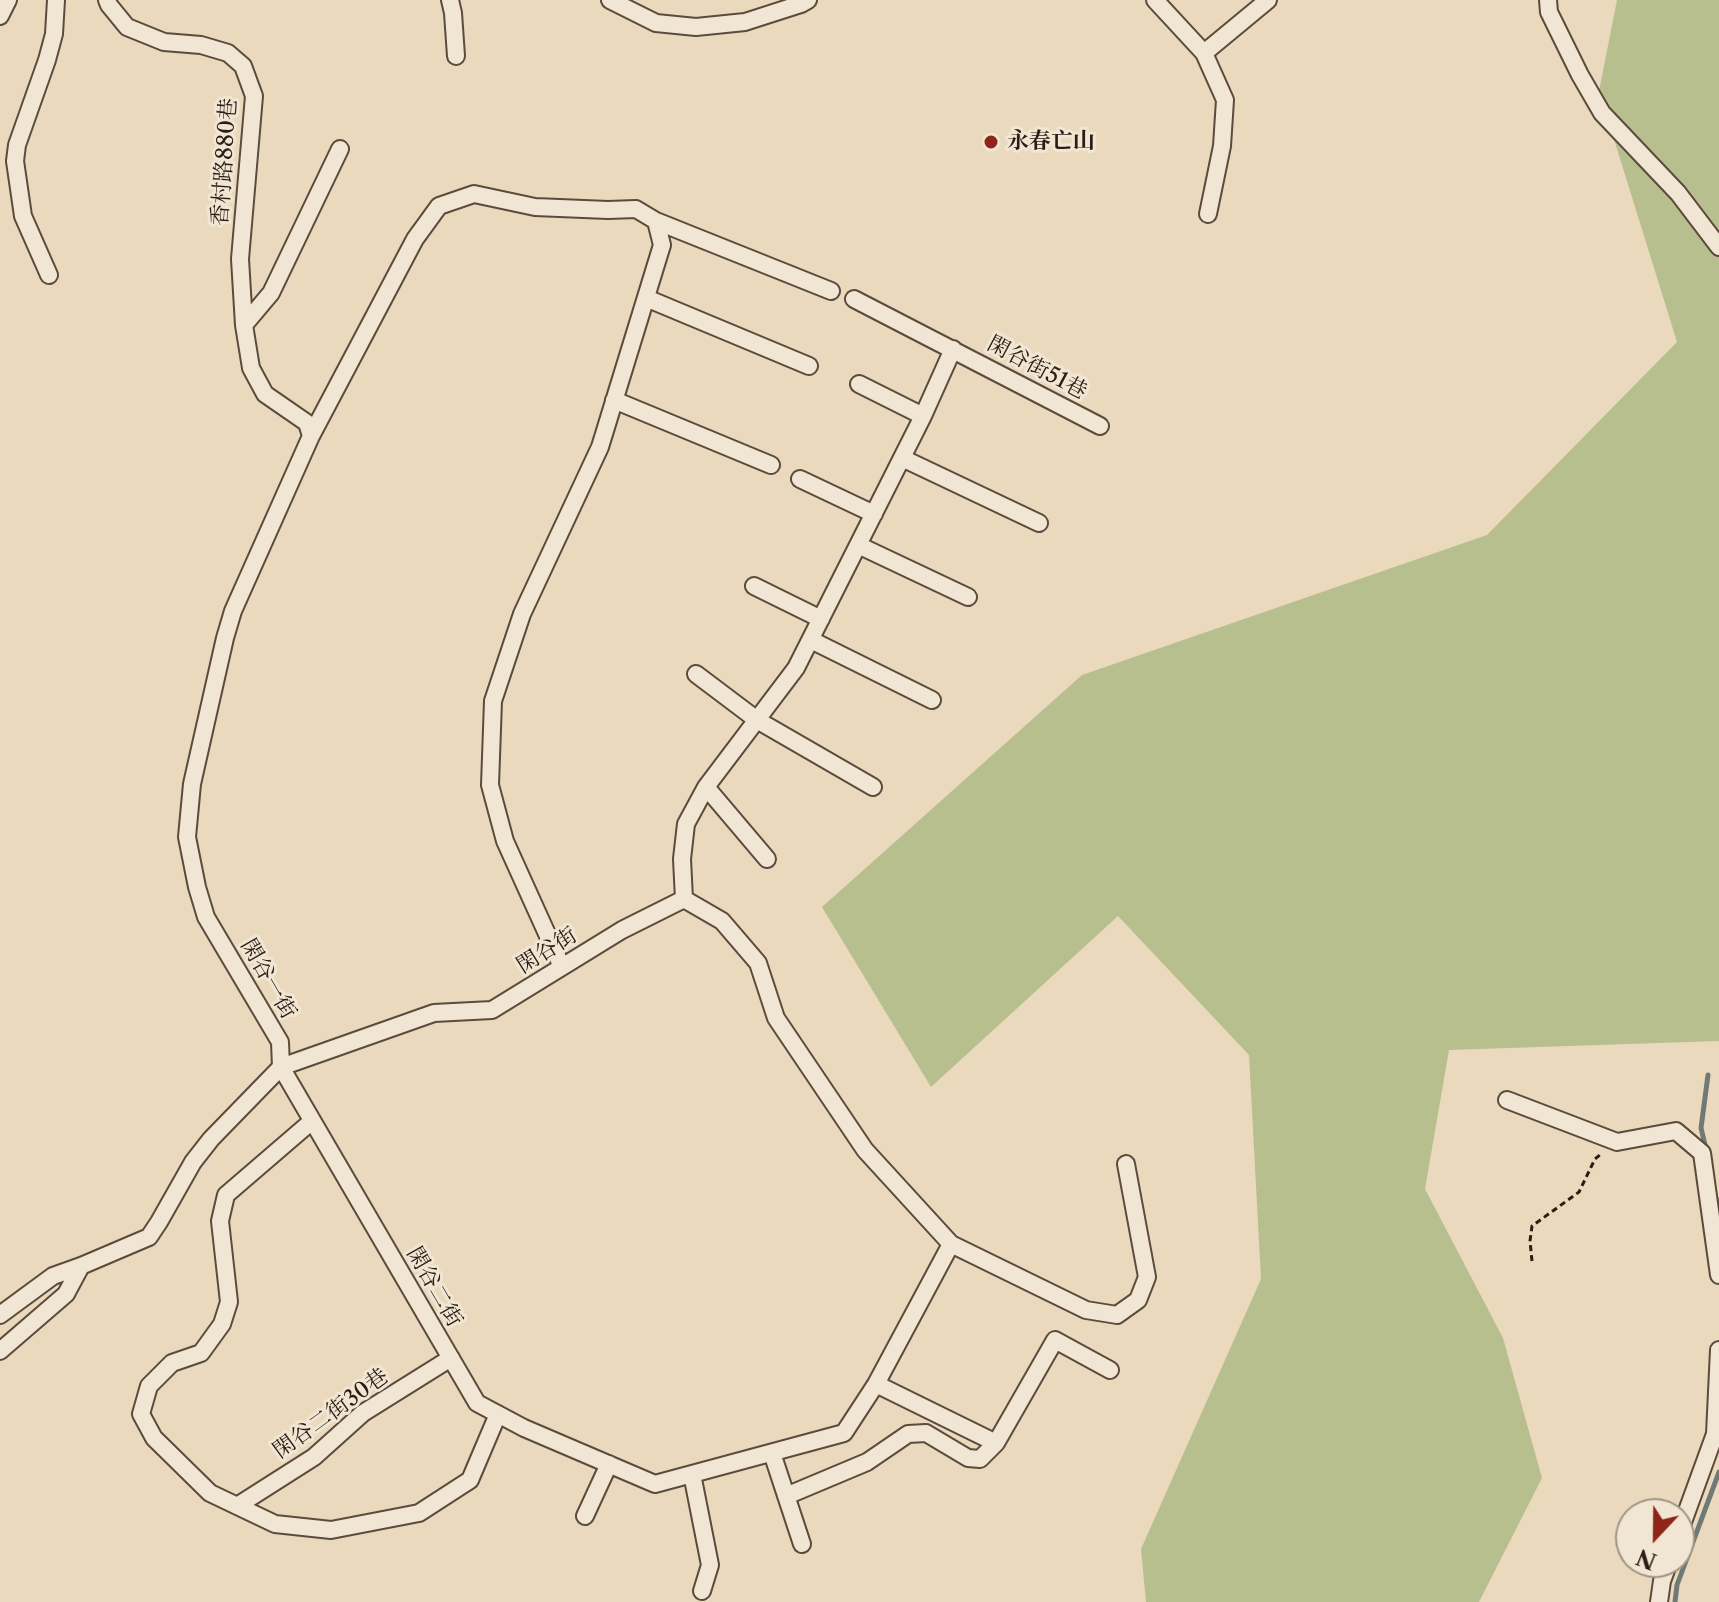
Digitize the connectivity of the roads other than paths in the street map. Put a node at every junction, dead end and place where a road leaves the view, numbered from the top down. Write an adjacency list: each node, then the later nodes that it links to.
1 (8, 0): 10 (street)
2 (56, 0): 17 (street)
3 (107, 0): 21 (street, 香村路880巷)
4 (450, 0): 12 (street)
5 (610, 0): 6 (street)
6 (808, 0)
7 (1157, 0): 11 (street)
8 (1268, 0): 11 (street)
9 (1548, 0): 16 (street)
10 (0, 16)
11 (1204, 53): 14 (street)
12 (456, 56)
13 (340, 149): 21 (street)
14 (1208, 214)
15 (656, 221): 18 (street, 閑谷一街); 19 (street); 28 (street, 閑谷一街)
16 (1719, 247)
17 (49, 275)
18 (831, 291)
19 (646, 298): 23 (street); 25 (street)
20 (854, 299): 22 (street, 閑谷街51巷)
21 (244, 325): 28 (street, 香村路880巷)
22 (953, 349): 26 (street, 閑谷街51巷); 27 (street, 閑谷街51巷)
23 (809, 366)
24 (859, 384): 26 (street)
25 (614, 400): 30 (street); 46 (street)
26 (923, 416): 29 (street, 閑谷街51巷)
27 (1100, 426)
28 (311, 436): 47 (street, 閑谷一街)
29 (902, 458): 32 (street, 閑谷街51巷); 33 (street)
30 (771, 465)
31 (800, 479): 32 (street)
32 (874, 514): 34 (street, 閑谷街51巷)
33 (1039, 523)
34 (858, 545): 36 (street); 37 (street, 閑谷街51巷)
35 (754, 586): 37 (street)
36 (968, 597)
37 (821, 619): 38 (street, 閑谷街51巷)
38 (811, 640): 40 (street); 41 (street, 閑谷街51巷)
39 (696, 674): 41 (street)
40 (932, 700)
41 (757, 720): 42 (street, 閑谷街51巷); 43 (street)
42 (706, 787): 44 (street); 45 (street, 閑谷街51巷)
43 (873, 787)
44 (767, 859)
45 (684, 899): 46 (street, 閑谷街); 51 (street)
46 (562, 967): 47 (street, 閑谷街)
47 (281, 1067): 49 (street, 閑谷二街); 52 (street, 閑谷街)
48 (1507, 1100): 53 (street)
49 (312, 1121): 57 (street, 閑谷二街); 67 (street)
50 (1126, 1164): 51 (street)
51 (951, 1244): 59 (street, 閑谷二街)
52 (81, 1266): 54 (street, 閑谷街); 56 (street)
53 (1719, 1275)
54 (0, 1315)
55 (1719, 1350): 66 (street)
56 (0, 1351)
57 (451, 1358): 60 (street, 閑谷二街); 67 (street, 閑谷二街30巷)
58 (1110, 1370): 61 (street)
59 (876, 1384): 61 (street); 62 (street, 閑谷二街)
60 (498, 1414): 63 (street, 閑谷二街); 67 (street)
61 (996, 1443): 65 (street)
62 (772, 1453): 64 (street, 閑谷二街); 65 (street)
63 (609, 1464): 64 (street, 閑谷二街); 68 (street)
64 (692, 1474): 71 (street)
65 (786, 1496): 69 (street)
66 (1692, 1498)
67 (237, 1506)
68 (585, 1516)
69 (802, 1544)
70 (1663, 1578): 72 (street)
71 (702, 1591)
72 (1659, 1602)

